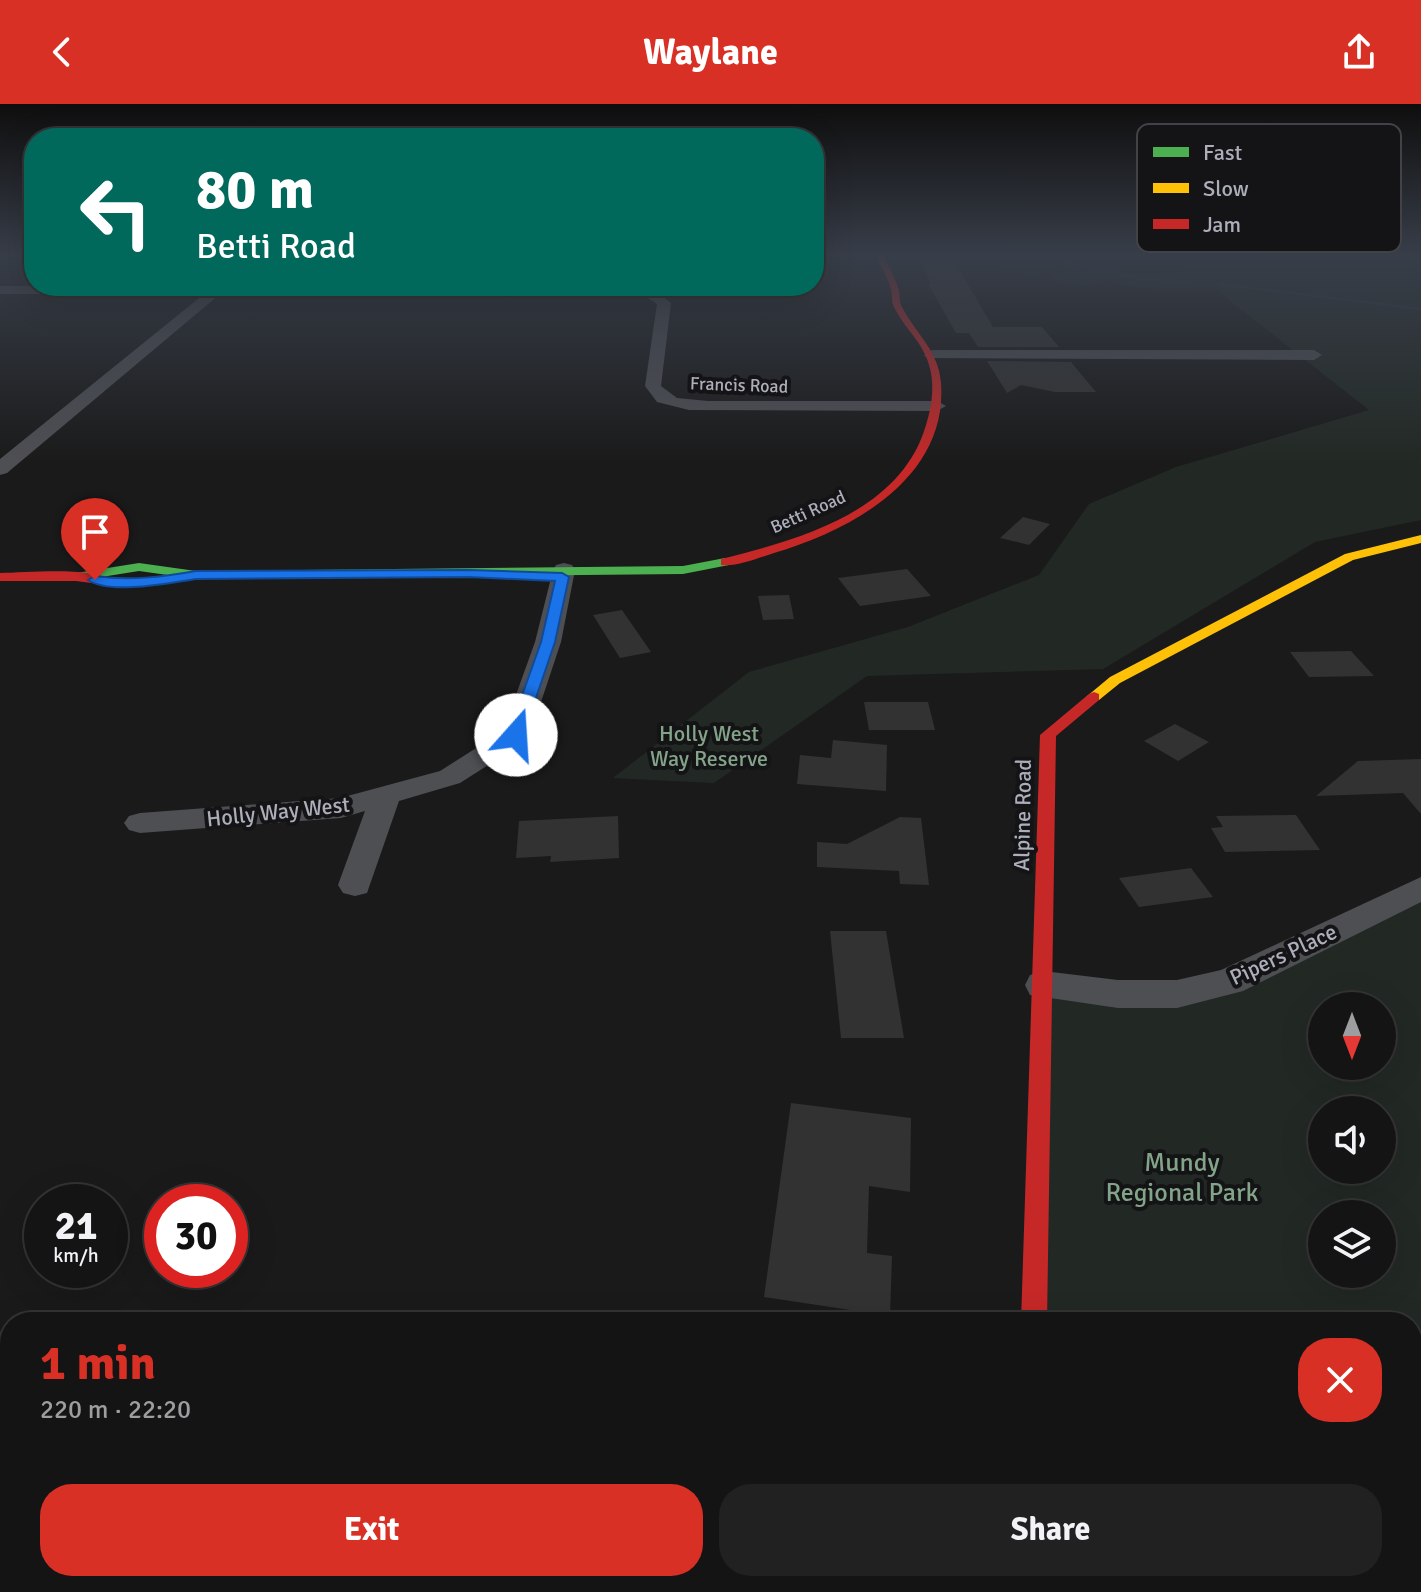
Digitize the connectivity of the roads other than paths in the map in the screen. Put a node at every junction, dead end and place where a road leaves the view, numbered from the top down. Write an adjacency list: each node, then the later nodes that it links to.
1 (174, 325): 7 (street)
2 (661, 325): 6 (street, Francis Road)
3 (914, 325): 4 (street)
4 (932, 355): 5 (street); 6 (street, Betti Road)
5 (1314, 355)
6 (937, 406): 9 (street, Betti Road)
7 (0, 469)
8 (1421, 539): 15 (street, Alpine Road)
9 (563, 574): 10 (street, Betti Road); 11 (street, Holly Way West)
10 (0, 577)
11 (386, 795): 12 (street, Holly Way West); 13 (street)
12 (140, 823)
13 (355, 885)
14 (1421, 888): 15 (street, Pipers Place)
15 (1043, 985): 16 (street, Alpine Road)
16 (1034, 1312)

